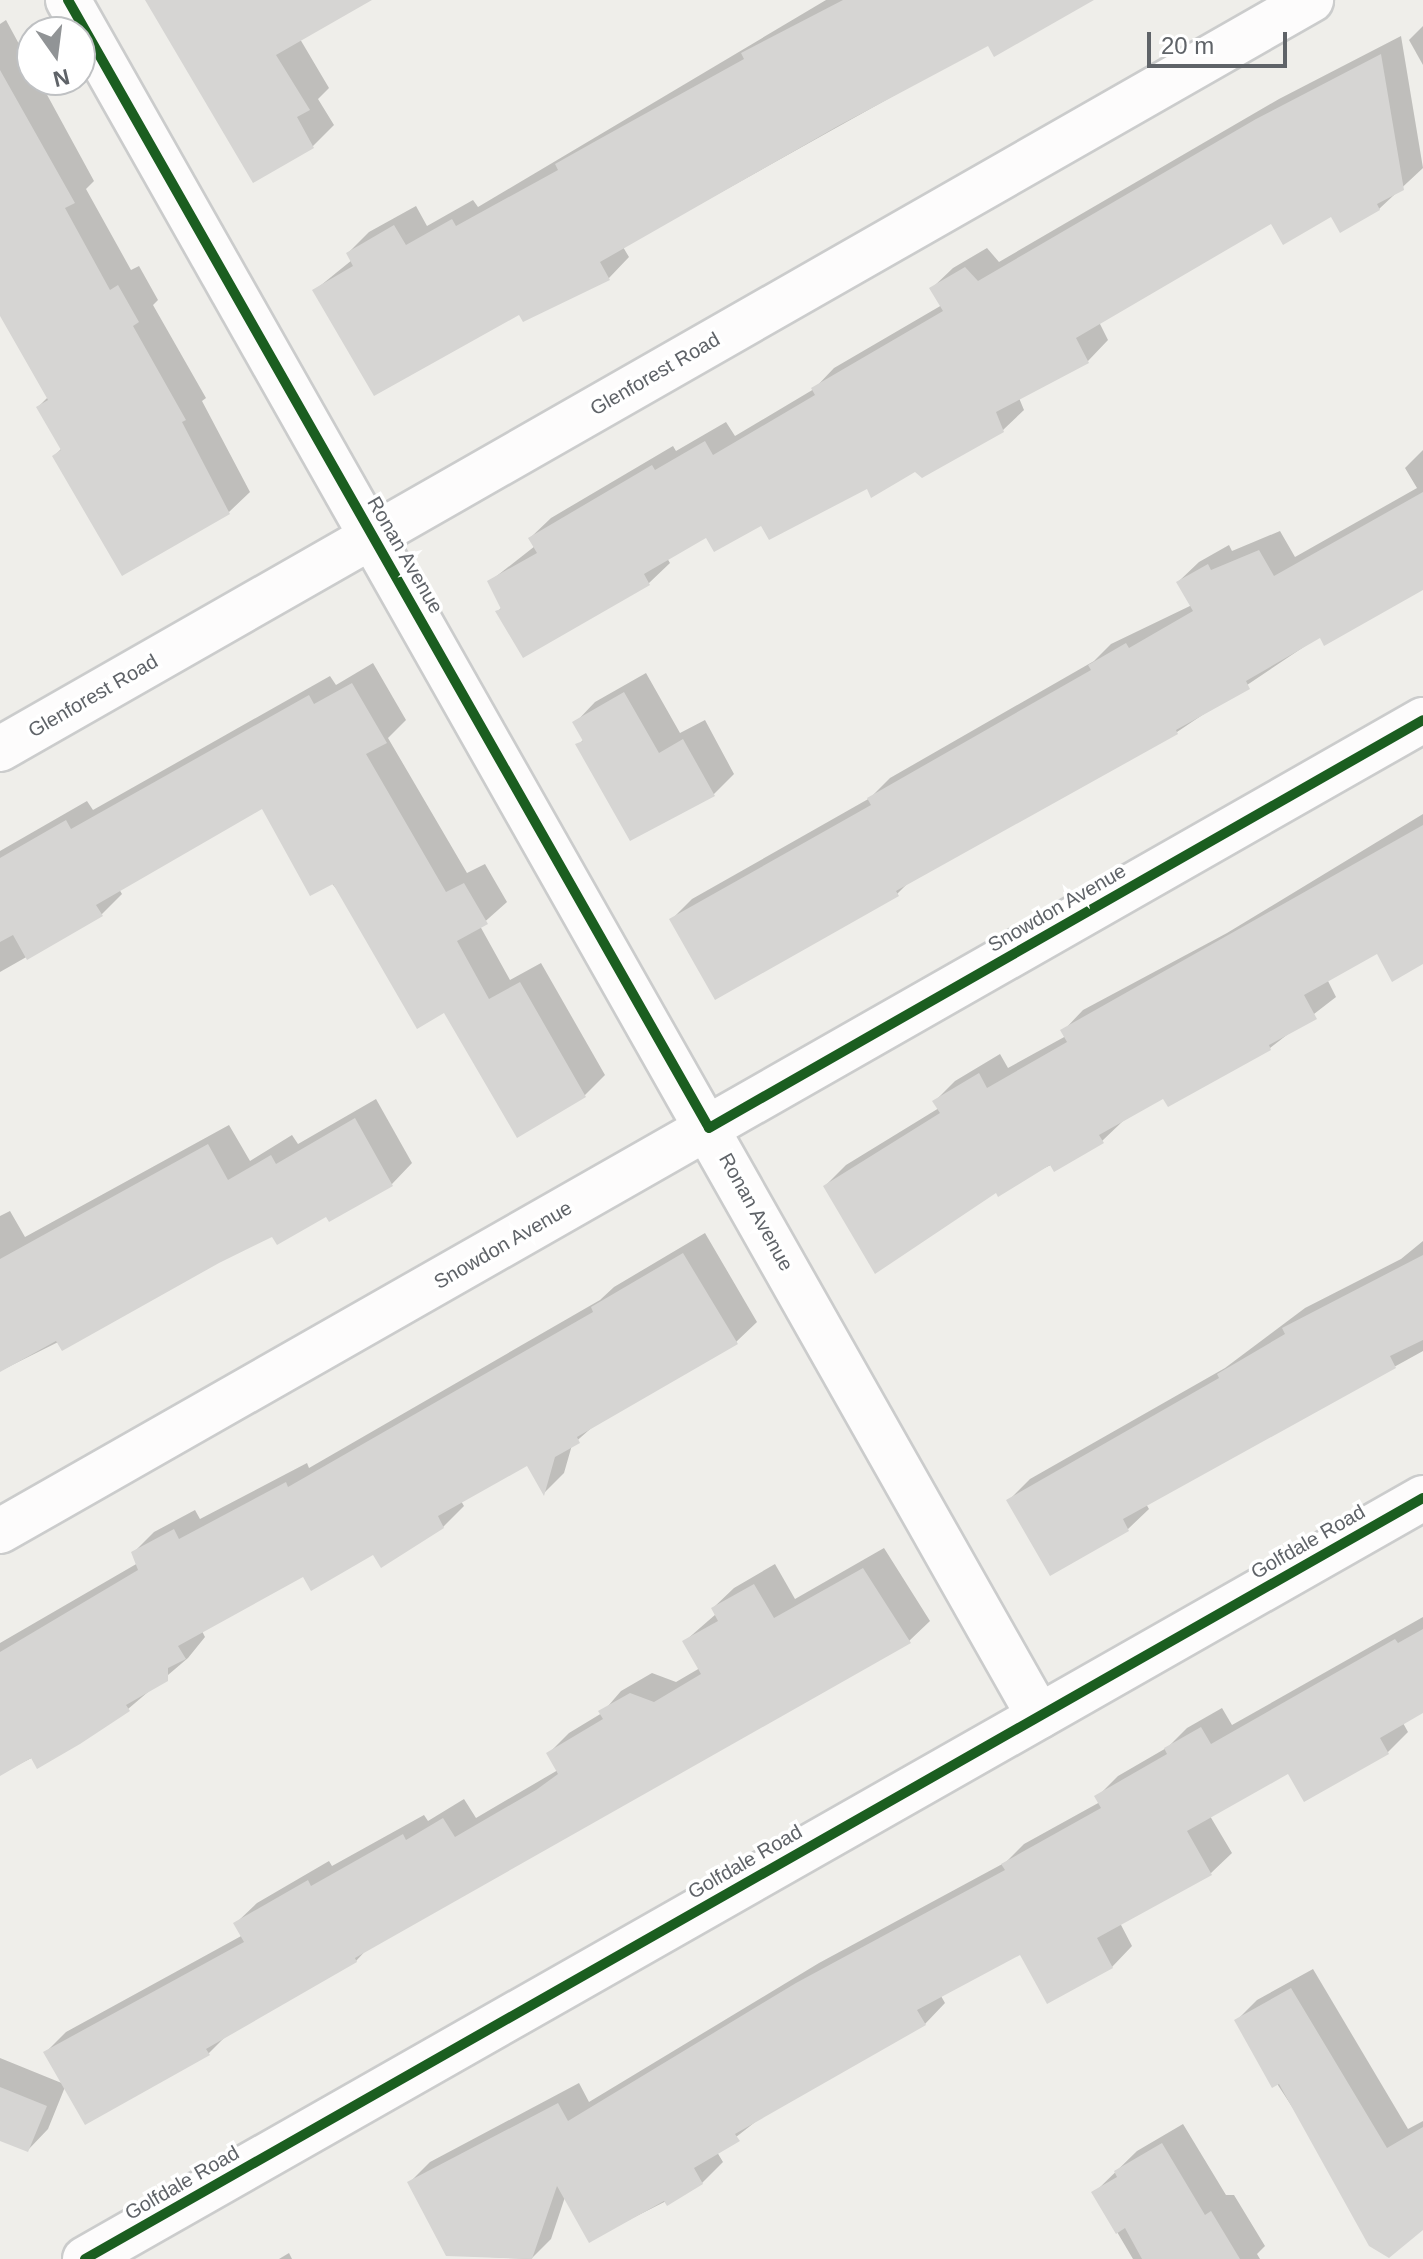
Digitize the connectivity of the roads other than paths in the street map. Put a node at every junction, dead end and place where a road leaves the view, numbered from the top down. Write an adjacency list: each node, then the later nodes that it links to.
1 (68, 0): 3 (street, Ronan Avenue)
2 (1311, 0): 3 (street, Glenforest Road)
3 (374, 535): 5 (street, Glenforest Road); 6 (street, Ronan Avenue)
4 (1423, 720): 6 (street, Snowdon Avenue)
5 (0, 749)
6 (709, 1128): 8 (street, Snowdon Avenue); 9 (street, Ronan Avenue)
7 (1423, 1498): 9 (street, Golfdale Road)
8 (0, 1531)
9 (1039, 1716): 10 (street, Golfdale Road)
10 (85, 2259)

